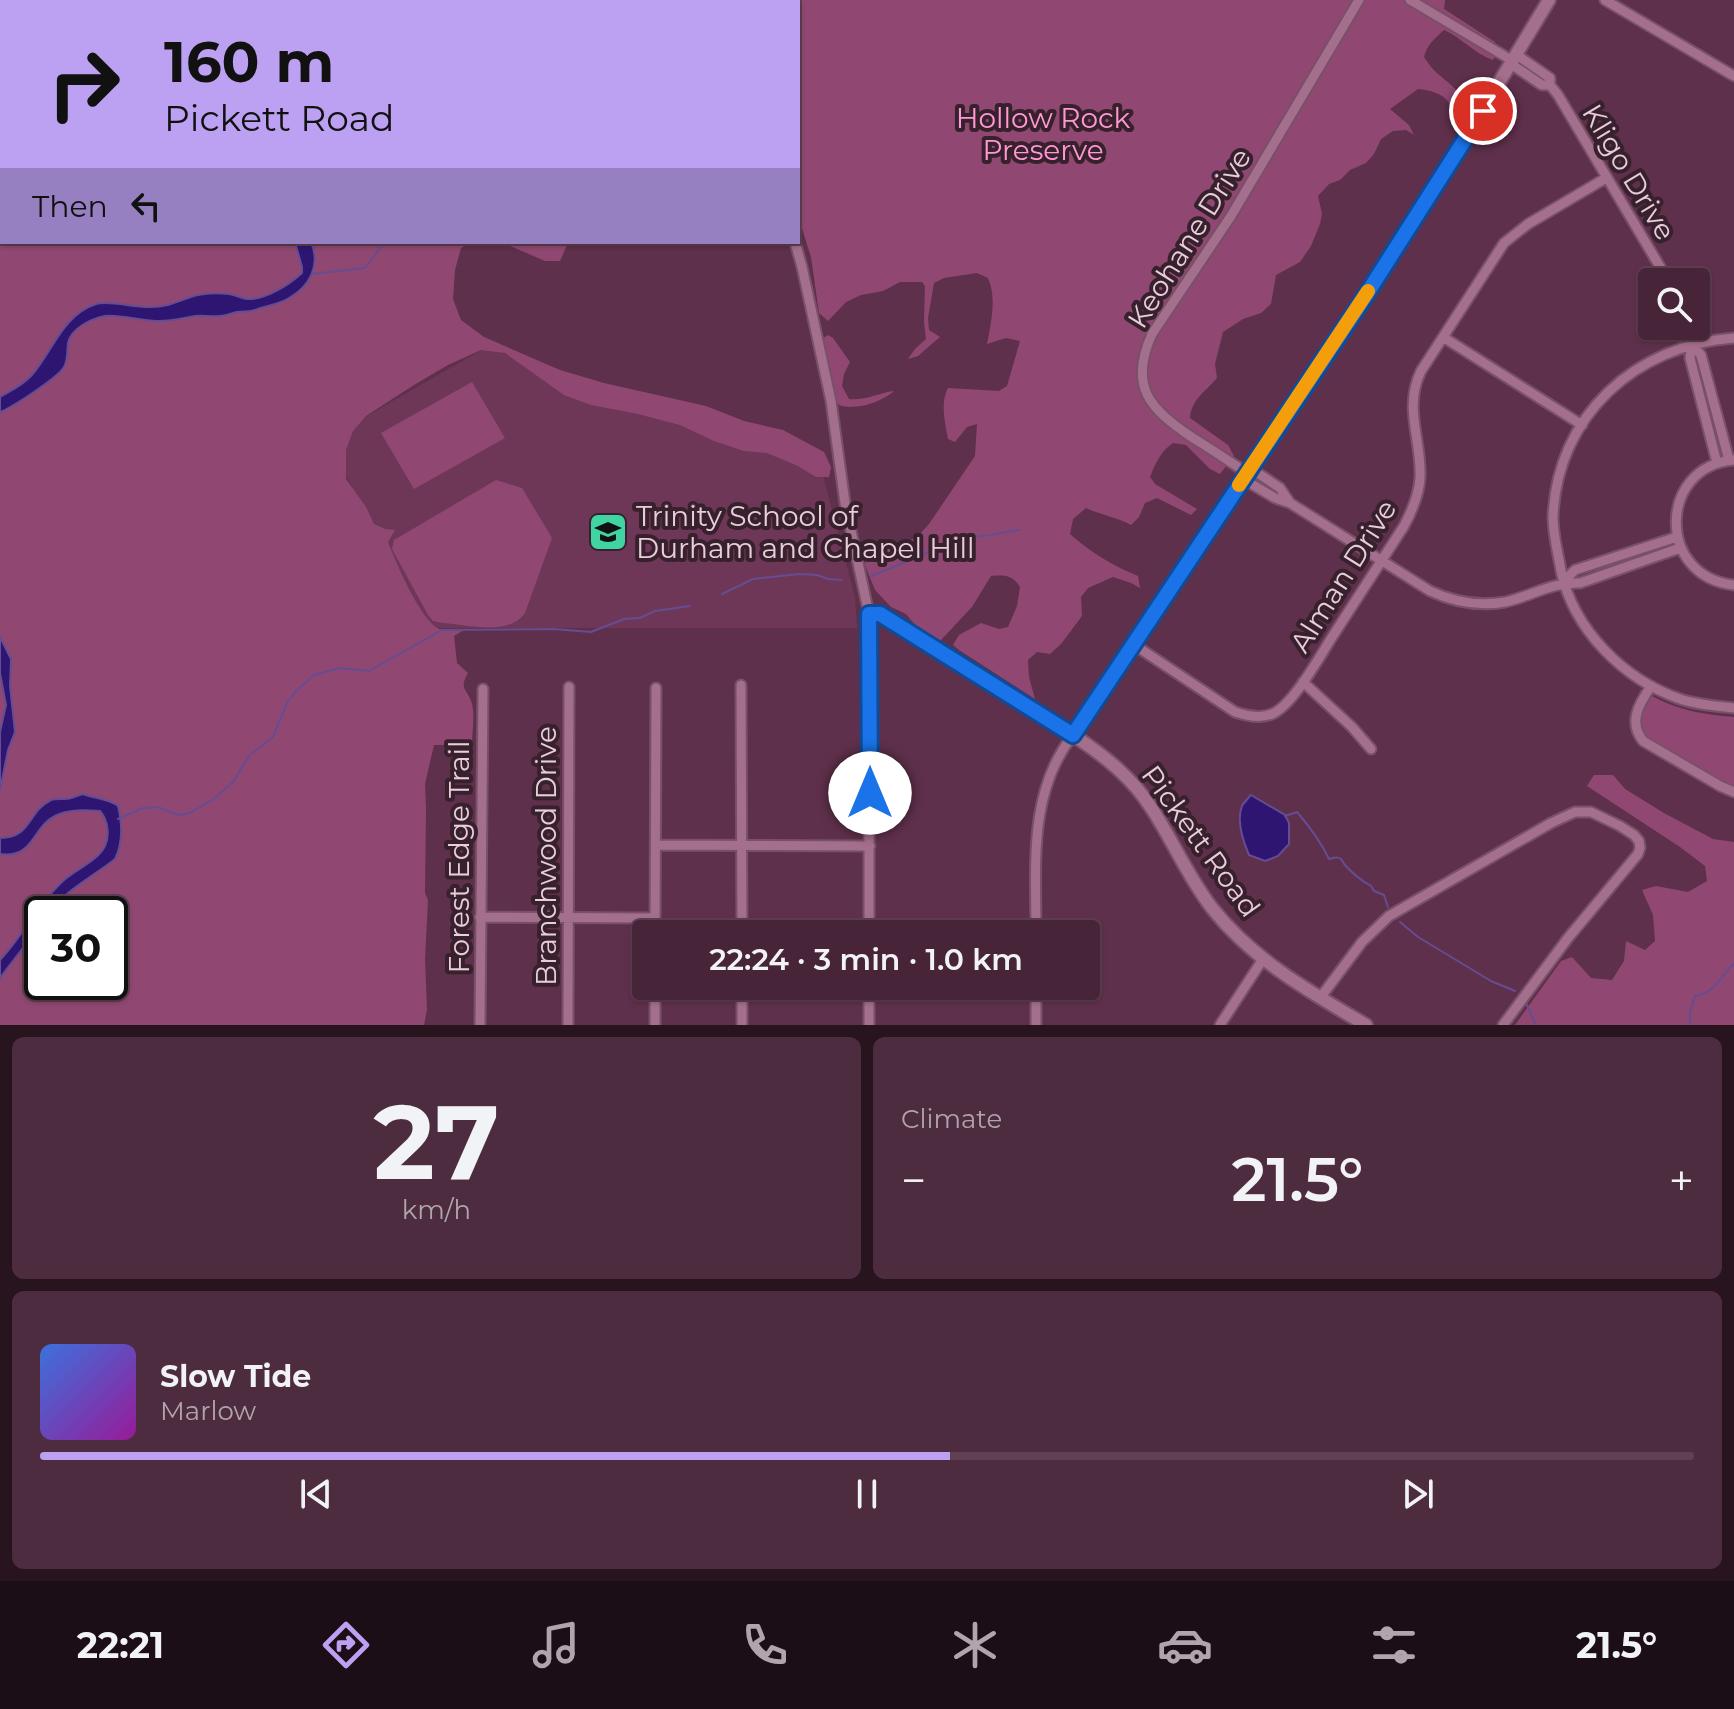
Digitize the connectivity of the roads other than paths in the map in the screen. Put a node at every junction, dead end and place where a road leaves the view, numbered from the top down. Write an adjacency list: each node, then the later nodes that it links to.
1 (1359, 0): 17 (street, Keohane Drive)
2 (1410, 0): 5 (street, Kligo Drive)
3 (1549, 0): 5 (street)
4 (1605, 0): 6 (street)
5 (1514, 60): 7 (street, Kligo Drive); 17 (street)
6 (1734, 76)
7 (1606, 178): 9 (street, Kligo Drive); 10 (street, Alman Drive)
8 (796, 244): 23 (street)
9 (1661, 268)
10 (1443, 337): 14 (street); 20 (street, Alman Drive)
11 (1734, 338): 13 (street)
12 (1691, 340): 13 (street)
13 (1692, 344): 14 (street); 15 (street); 16 (street)
14 (1582, 425): 21 (street)
15 (1731, 460): 16 (street)
16 (1717, 463): 18 (street)
17 (1246, 473): 20 (street, Keohane Drive); 24 (street)
18 (1677, 537): 19 (street); 21 (street, Keohane Drive)
19 (1680, 548): 21 (street, Keohane Drive); 22 (street)
20 (1382, 560): 21 (street, Keohane Drive); 25 (street, Alman Drive)
21 (1563, 582): 27 (street)
22 (1734, 585)
23 (869, 614): 32 (street, Pickett Road); 37 (street)
24 (1133, 644): 25 (street, Alman Drive); 32 (street)
25 (1303, 682): 33 (street)
26 (741, 685): 36 (street)
27 (1651, 686): 31 (street); 34 (street)
28 (569, 687): 39 (street, Branchwood Drive)
29 (656, 688): 35 (street)
30 (483, 689): 38 (street, Forest Edge Trail)
31 (1734, 708)
32 (1073, 735): 43 (street); 44 (street, Pickett Road)
33 (1371, 749)
34 (1734, 792)
35 (656, 845): 36 (street); 40 (street)
36 (743, 846): 37 (street); 41 (street)
37 (870, 846): 42 (street)
38 (480, 917): 39 (street); 50 (street, Forest Edge Trail)
39 (568, 917): 40 (street); 51 (street, Branchwood Drive)
40 (655, 918)
41 (742, 920)
42 (869, 920)
43 (1036, 920)
44 (1263, 959): 45 (street, Pickett Road); 56 (street)
45 (1320, 998): 57 (street, Pickett Road); 58 (street)
46 (655, 1000): 52 (street)
47 (742, 1000): 53 (street)
48 (869, 1000): 54 (street)
49 (1036, 1000): 55 (street)
50 (480, 1025)
51 (568, 1025)
52 (655, 1025)
53 (742, 1025)
54 (869, 1025)
55 (1036, 1025)
56 (1220, 1025)
57 (1366, 1025)
58 (1503, 1025)

